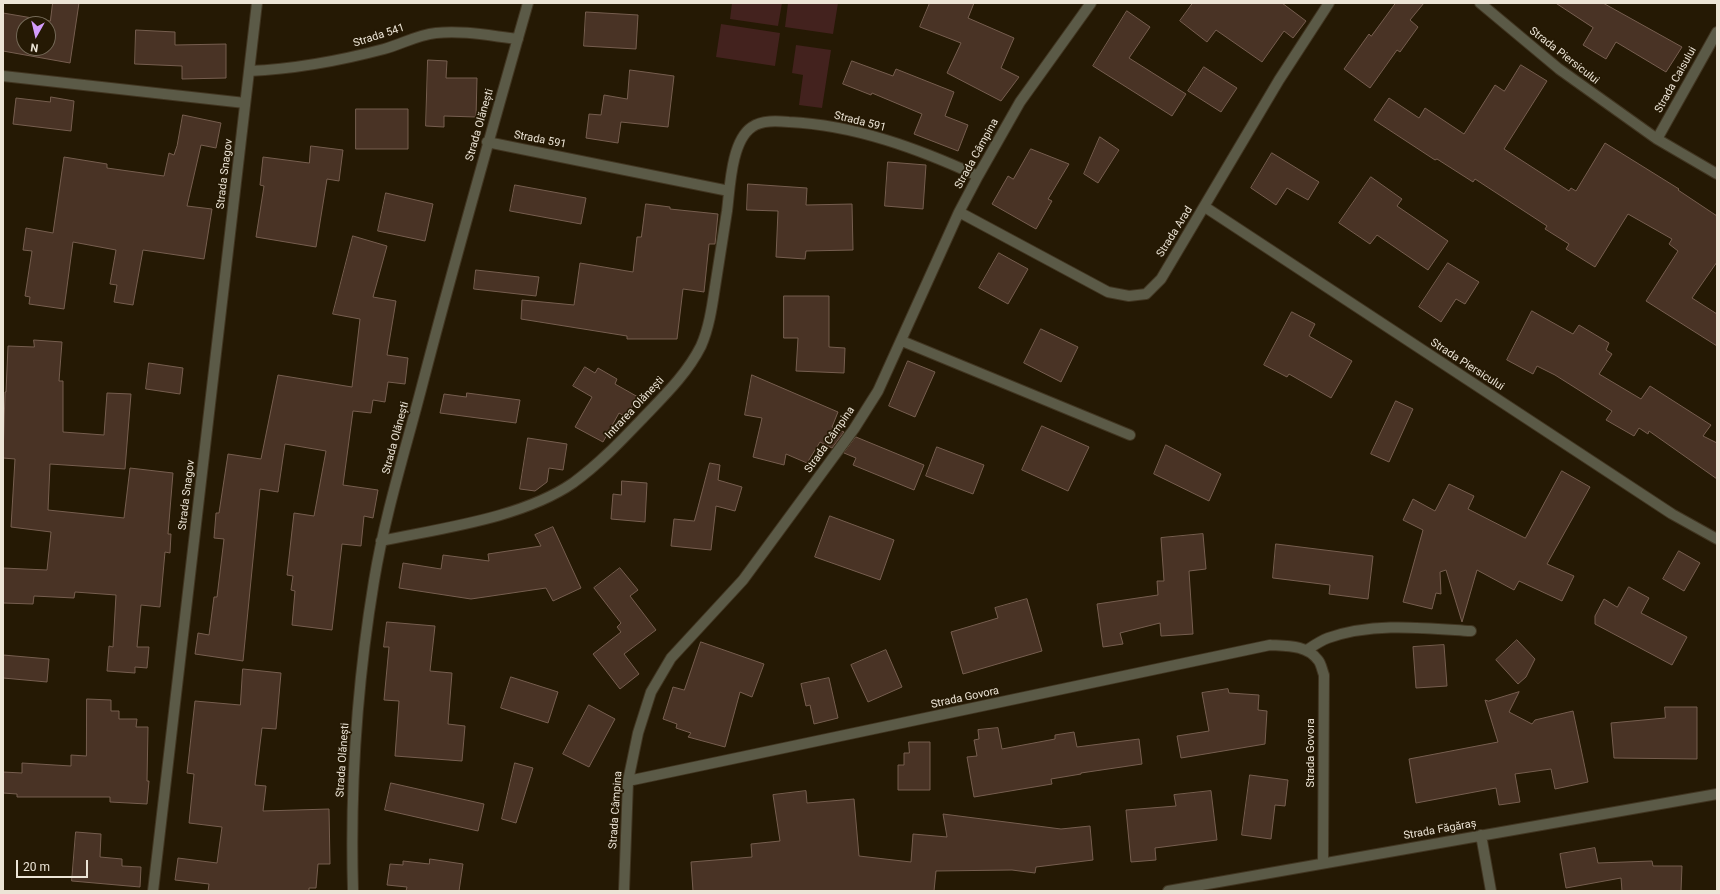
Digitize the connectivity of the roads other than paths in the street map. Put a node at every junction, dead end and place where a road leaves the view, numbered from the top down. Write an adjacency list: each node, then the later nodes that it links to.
1 (257, 3): 8 (street, Strada Snagov)
2 (528, 3): 7 (street, Strada Olănești)
3 (1091, 3): 15 (street, Strada Câmpina)
4 (1329, 3): 17 (street, Strada Arad)
5 (1480, 3): 11 (street, Strada Piersicului)
6 (1717, 32): 11 (street, Strada Caisului)
7 (518, 39): 8 (street, Strada 541); 12 (street, Strada Olănești)
8 (249, 71): 10 (street, Strada Snagov)
9 (3, 76): 10 (street)
10 (245, 103): 29 (street, Strada Snagov)
11 (1657, 139): 14 (street, Strada Piersicului)
12 (487, 142): 16 (street, Strada 591); 22 (street, Strada Olănești)
13 (739, 142): 15 (street, Strada 591); 16 (street, Intrarea Olănești)
14 (1717, 174)
15 (978, 176): 18 (street, Strada Câmpina)
16 (729, 191): 22 (street, Intrarea Olănești)
17 (1205, 207): 18 (street, Strada Arad); 21 (street, Strada Piersicului)
18 (959, 212): 19 (street, Strada Câmpina)
19 (902, 341): 20 (street); 25 (street, Strada Câmpina)
20 (1130, 435)
21 (1717, 540)
22 (381, 541): 30 (street, Strada Olănești)
23 (1471, 630): 24 (street)
24 (1306, 650): 25 (street, Strada Govora); 28 (street, Strada Govora)
25 (628, 781): 31 (street, Strada Câmpina)
26 (1717, 794): 27 (street, Strada Făgăraș)
27 (1481, 835): 28 (street, Strada Făgăraș); 33 (street)
28 (1323, 863): 32 (street, Strada Făgăraș)
29 (153, 891)
30 (353, 891)
31 (624, 891)
32 (1168, 891)
33 (1491, 891)

